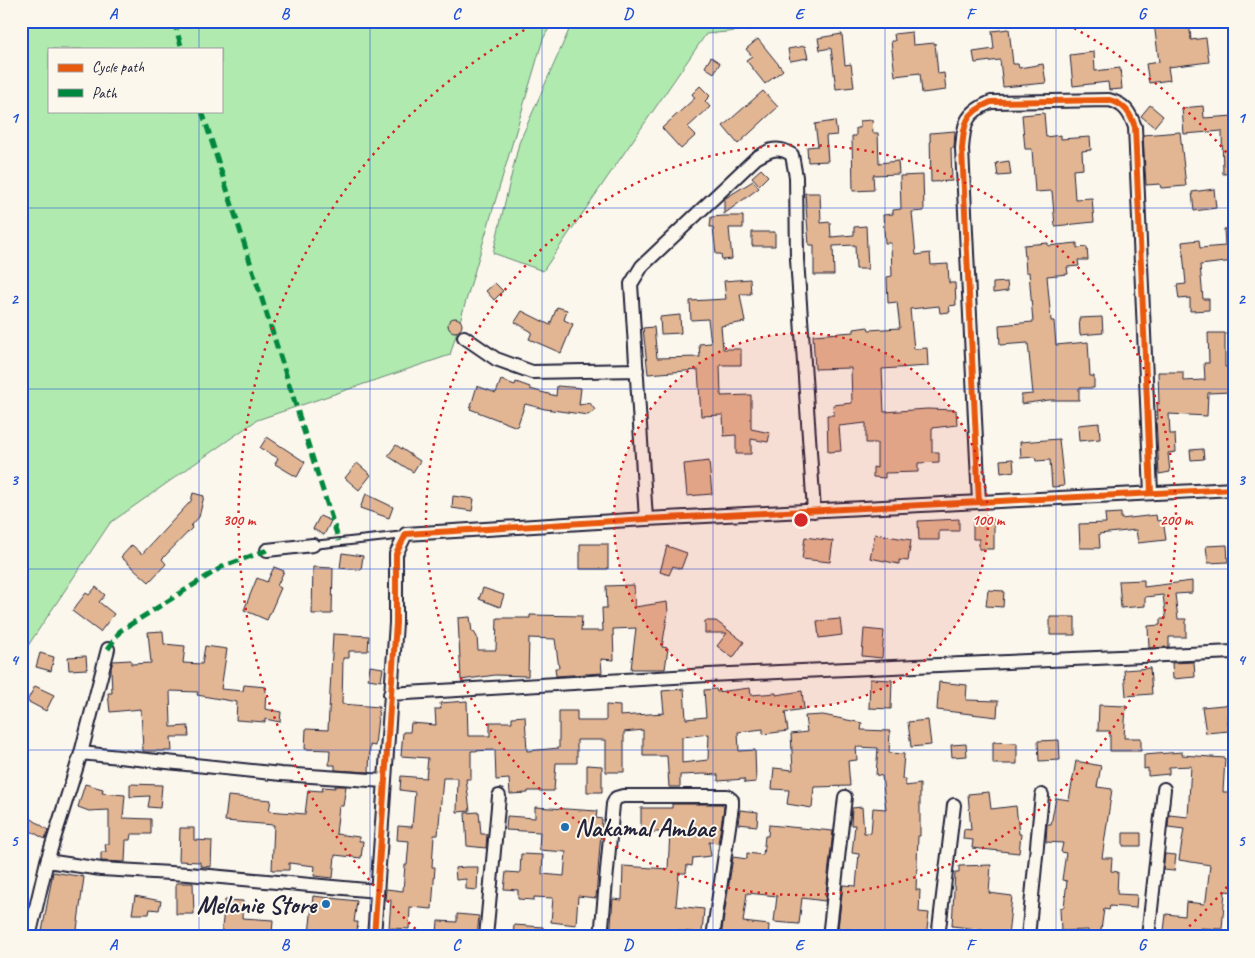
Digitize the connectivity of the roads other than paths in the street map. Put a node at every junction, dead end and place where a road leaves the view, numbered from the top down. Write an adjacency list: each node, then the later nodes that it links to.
1 (464, 337): 2 (street)
2 (637, 370): 6 (street); 7 (street)
3 (1234, 490): 4 (street)
4 (1151, 493): 5 (street); 5 (street)
5 (979, 502): 6 (street)
6 (814, 511): 7 (street)
7 (646, 519): 8 (street)
8 (406, 534): 9 (lane); 13 (street)
9 (313, 545): 10 (street)
10 (267, 550)
11 (108, 648): 14 (street)
12 (1234, 652): 13 (street)
13 (390, 694): 15 (street)
14 (81, 753): 15 (street); 21 (street)
15 (385, 781): 22 (street)
16 (1164, 789): 31 (street)
17 (1042, 795): 30 (street)
18 (499, 796): 25 (street)
19 (845, 797): 28 (street)
20 (954, 805): 29 (street)
21 (47, 862): 22 (street); 23 (street)
22 (377, 891): 24 (street)
23 (29, 937)
24 (374, 937)
25 (486, 937)
26 (600, 937): 27 (street)
27 (713, 937)
28 (830, 937)
29 (938, 937)
30 (1028, 937)
31 (1148, 937)

